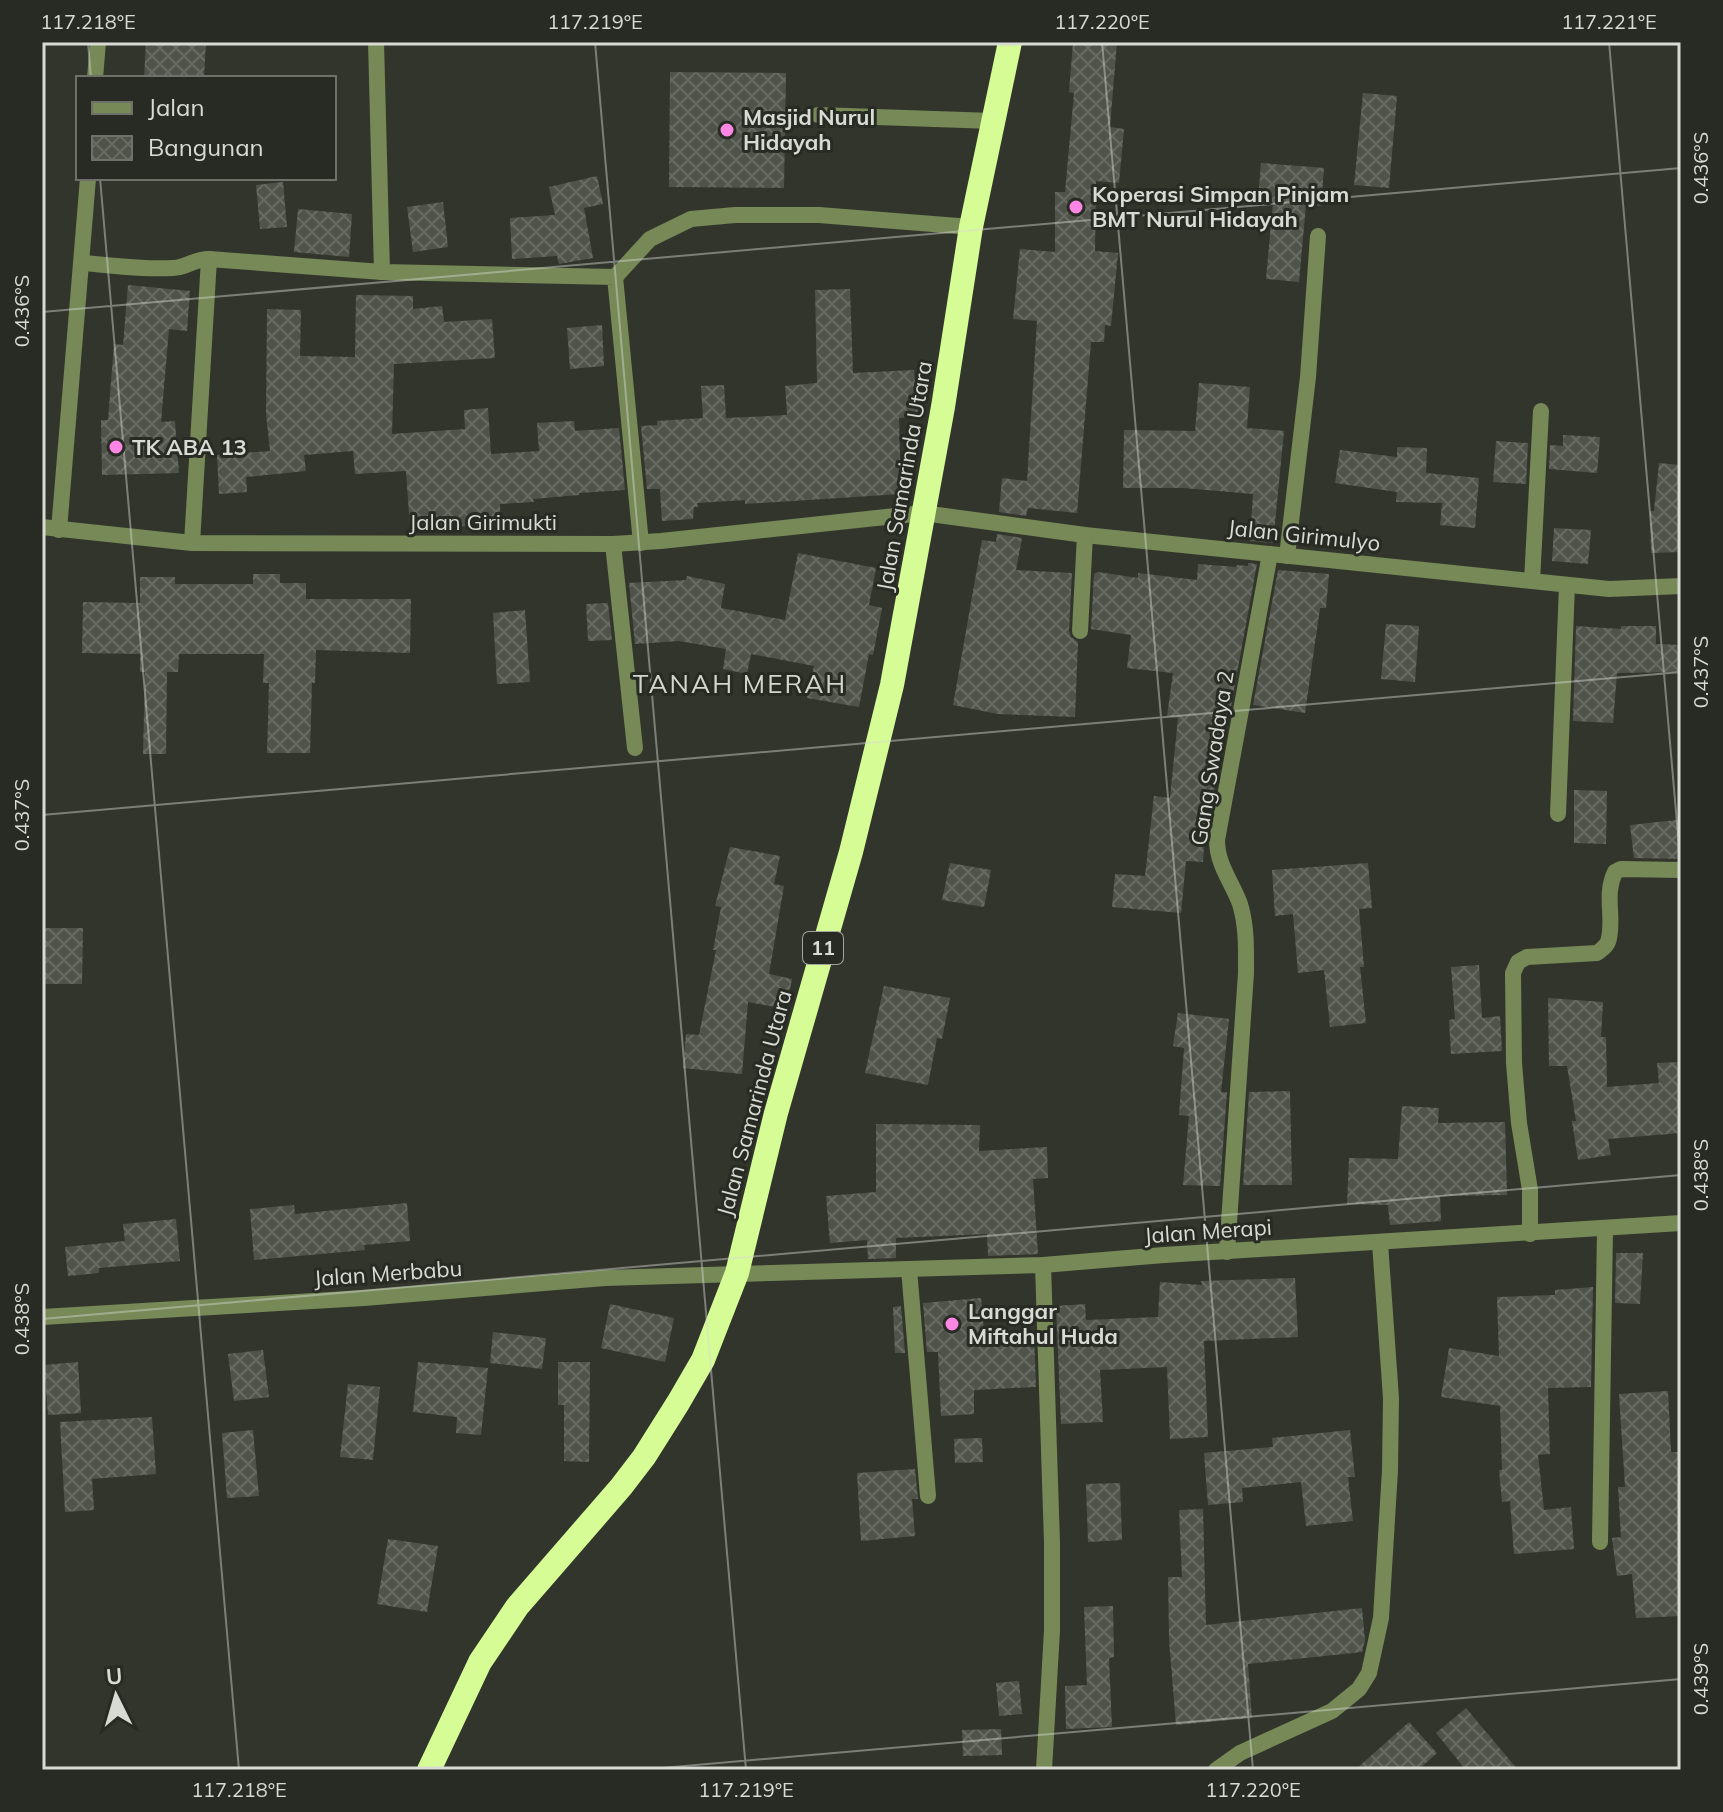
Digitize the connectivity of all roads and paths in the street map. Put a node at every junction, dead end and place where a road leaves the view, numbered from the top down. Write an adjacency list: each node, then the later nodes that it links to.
1 (98, 42): 4 (street)
2 (376, 42): 12 (street)
3 (1010, 42): 6 (highway, Jalan Samarinda Utara / 11)
4 (95, 76)
5 (818, 115): 6 (street)
6 (993, 121): 8 (highway, Jalan Samarinda Utara / 11)
7 (88, 180): 11 (street)
8 (971, 227): 13 (street); 15 (highway, Jalan Samarinda Utara / 11)
9 (1318, 236): 21 (street, Gang Swadaya 2)
10 (209, 259): 11 (street); 12 (street); 18 (street)
11 (82, 263): 16 (street)
12 (382, 272): 13 (street)
13 (615, 277): 19 (street)
14 (1541, 411): 22 (street)
15 (923, 513): 17 (street, Jalan Girimulyo); 19 (street, Jalan Girimukti); 36 (highway, Jalan Samarinda Utara / 11)
16 (50, 528): 18 (street, Jalan Girimukti)
17 (1085, 535): 21 (street, Jalan Girimulyo); 25 (street)
18 (192, 543): 20 (street, Jalan Girimukti)
19 (641, 543): 20 (street, Jalan Girimukti)
20 (613, 544): 26 (street)
21 (1279, 555): 22 (street, Jalan Girimulyo); 33 (street, Gang Swadaya 2)
22 (1532, 581): 23 (street, Jalan Girimulyo)
23 (1567, 585): 24 (street, Jalan Girimulyo); 27 (street)
24 (1681, 586)
25 (1080, 631)
26 (635, 748)
27 (1558, 814)
28 (1681, 870): 31 (street)
29 (1681, 1223): 30 (street, Jalan Merapi)
30 (1605, 1230): 31 (street, Jalan Merapi); 39 (street)
31 (1530, 1234): 32 (street, Jalan Merapi)
32 (1380, 1243): 33 (street, Jalan Merapi); 42 (street)
33 (1227, 1252): 34 (street, Jalan Merapi)
34 (1043, 1265): 35 (street, Jalan Merapi); 41 (street)
35 (909, 1269): 36 (street, Jalan Merapi); 38 (street)
36 (737, 1273): 37 (street, Jalan Merbabu); 40 (highway, Jalan Samarinda Utara / 11)
37 (42, 1317)
38 (928, 1496)
39 (1600, 1542)
40 (429, 1770)
41 (1044, 1770)
42 (1216, 1770)

